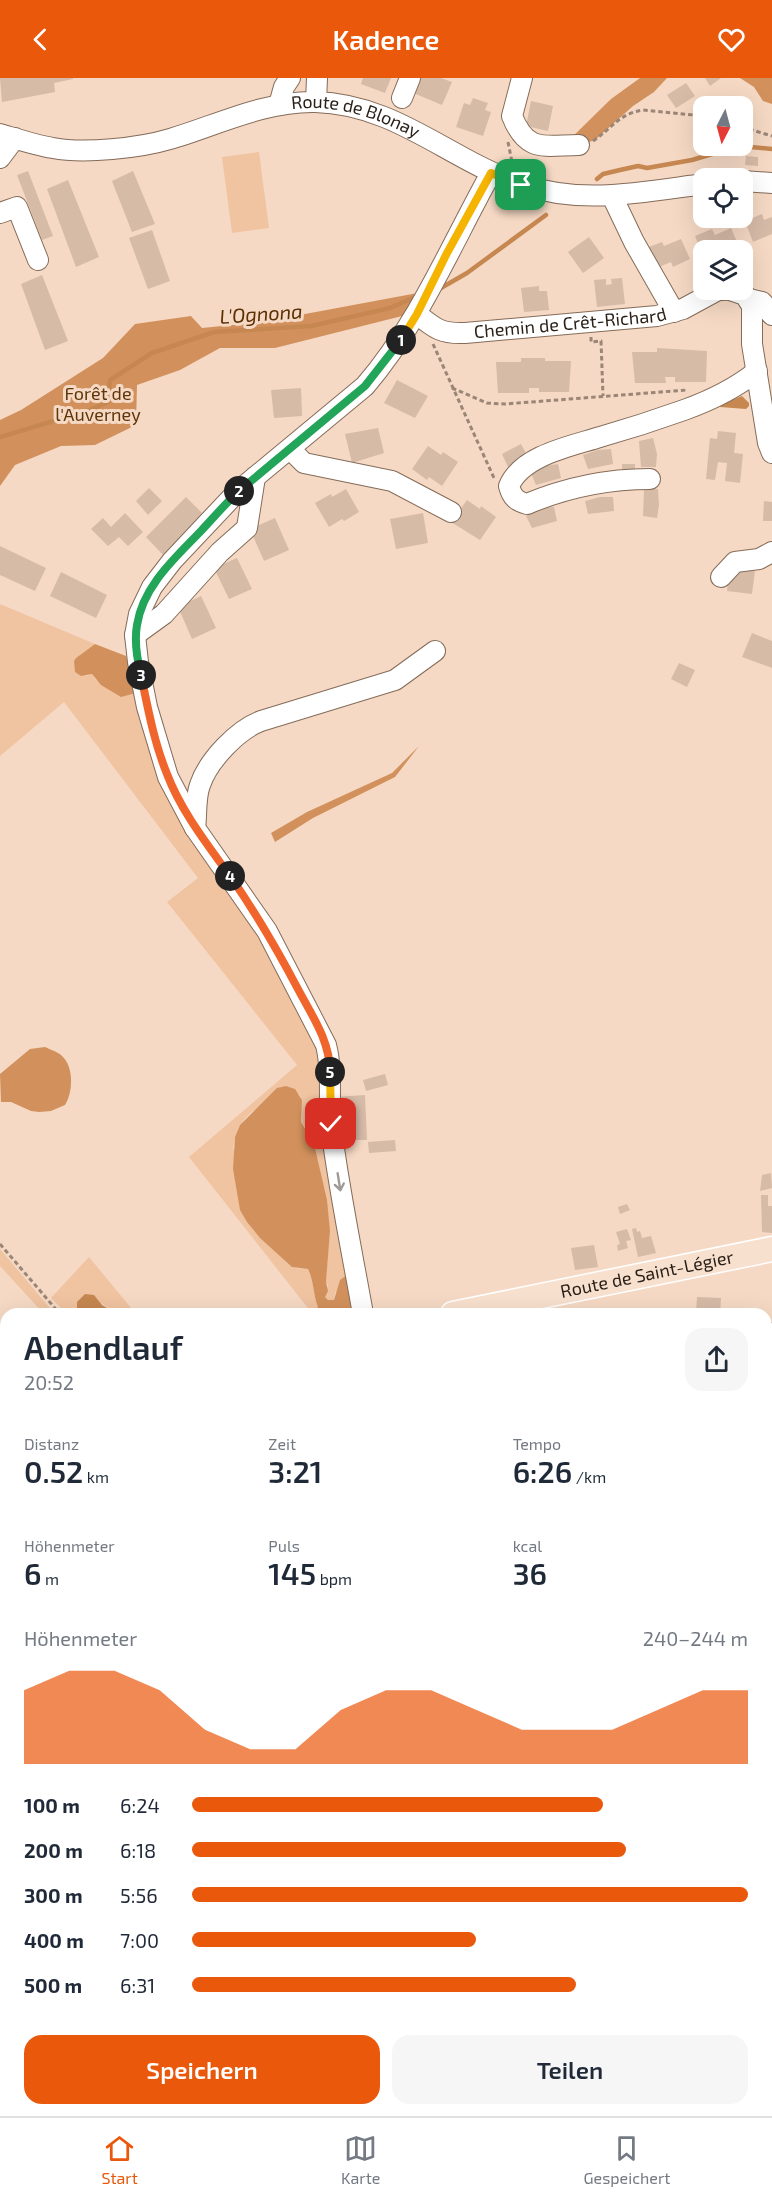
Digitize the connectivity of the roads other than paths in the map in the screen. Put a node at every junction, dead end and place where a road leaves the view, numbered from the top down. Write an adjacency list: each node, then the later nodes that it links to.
1 (290, 78): 7 (street)
2 (317, 78): 6 (street)
3 (410, 78): 5 (street)
4 (522, 78): 9 (street)
5 (402, 98)
6 (316, 102): 7 (street, Route de Blonay); 11 (street, Route de Blonay)
7 (279, 105): 8 (street, Route de Blonay)
8 (7, 136): 10 (street)
9 (579, 144)
10 (0, 158)
11 (491, 173): 15 (street, Route de Blonay); 22 (street)
12 (753, 182): 13 (street)
13 (772, 183)
14 (693, 185): 15 (street, Route de Blonay)
15 (612, 196): 21 (street)
16 (0, 213): 17 (street)
17 (38, 260)
18 (701, 300): 21 (street, Chemin de Crêt-Richard)
19 (749, 300): 24 (street)
20 (753, 300): 23 (street)
21 (674, 312): 22 (street, Chemin de Crêt-Richard)
22 (417, 314): 25 (street)
23 (772, 315)
24 (757, 371): 26 (street); 28 (street)
25 (290, 449): 27 (street); 29 (street)
26 (772, 453)
27 (255, 477): 32 (street); 32 (street)
28 (650, 479)
29 (451, 512)
30 (772, 552): 31 (street)
31 (721, 576)
32 (136, 642): 34 (street)
33 (435, 651): 34 (street)
34 (195, 828): 36 (street, one-way to 36)
35 (772, 1249): 37 (main road, Route de Saint-Légier)
36 (362, 1308)
37 (482, 1308)

